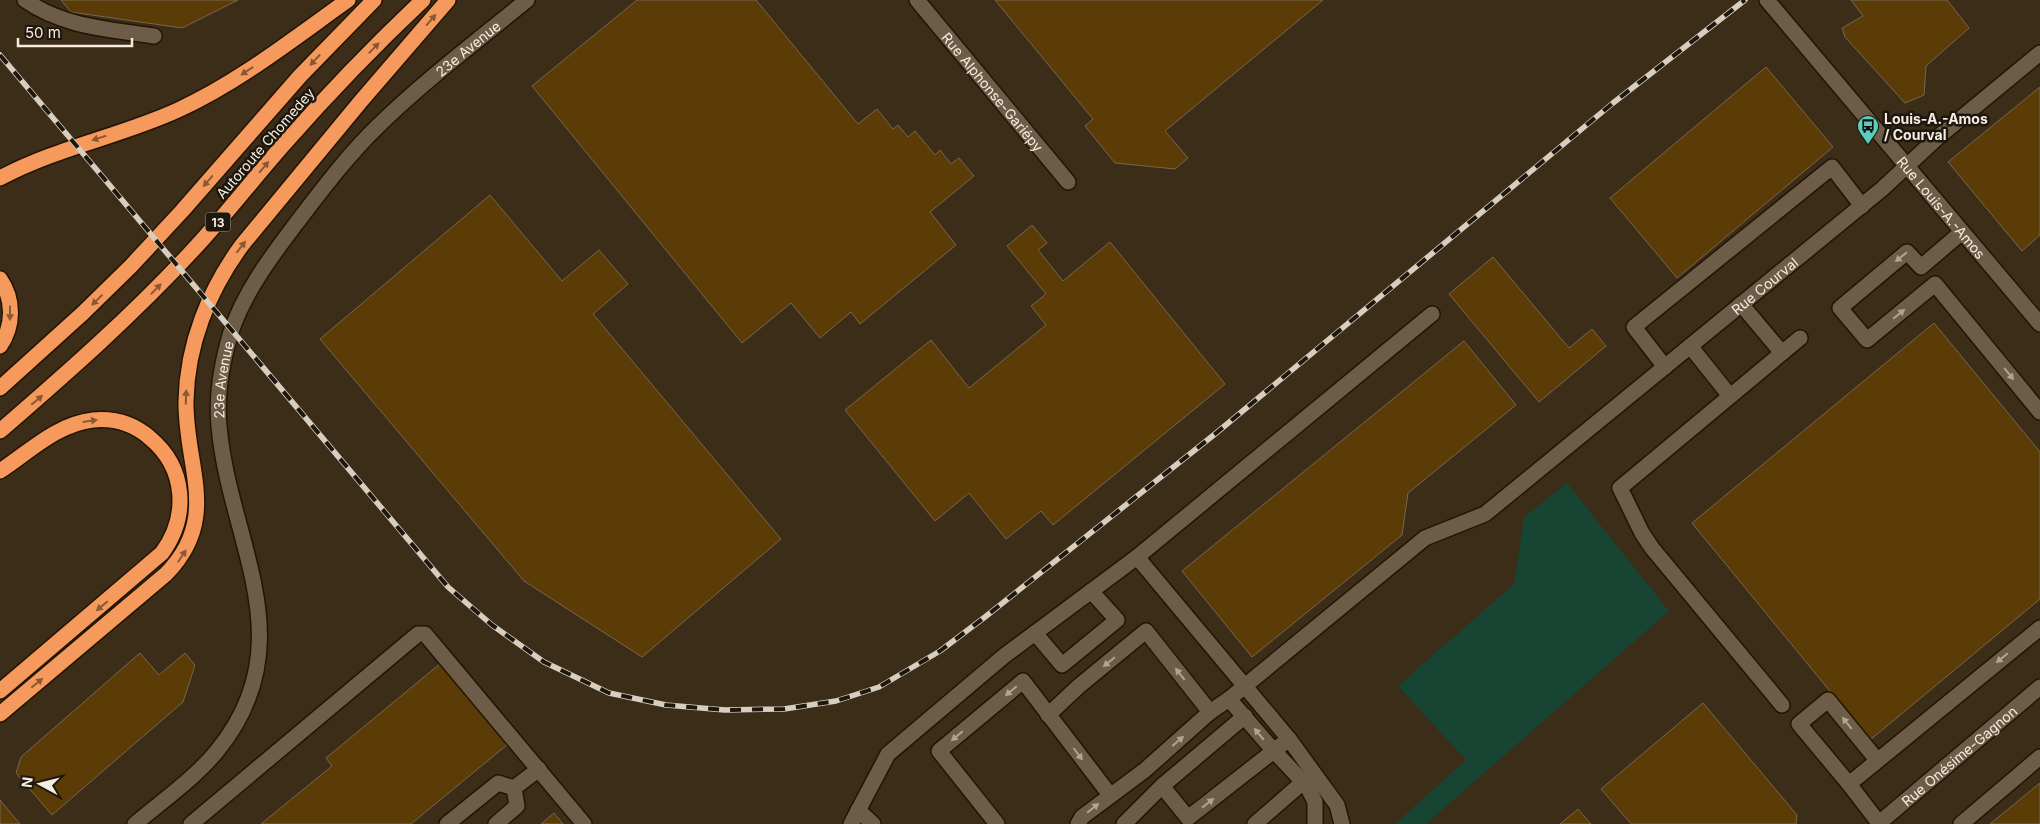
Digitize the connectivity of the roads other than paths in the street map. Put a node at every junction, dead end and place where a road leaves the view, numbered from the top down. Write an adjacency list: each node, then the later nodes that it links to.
1 (25, 0): 9 (street)
2 (348, 0): 12 (highway, one-way to 12)
3 (374, 0): 27 (highway, Autoroute Chomedey / 13, one-way to 27)
4 (423, 0): 30 (highway, Autoroute Chomedey / 13, one-way to 4)
5 (448, 0): 42 (highway, one-way to 5)
6 (527, 0): 60 (street, 23e Avenue)
7 (917, 0): 13 (street, Rue Alphonse-Gariépy)
8 (1767, 0): 11 (street, Rue Louis-A.-Amos)
9 (154, 36)
10 (2040, 53): 11 (street, Rue Courval)
11 (1906, 166): 14 (street, Rue Courval); 15 (street, Rue Louis-A.-Amos)
12 (0, 178)
13 (1068, 182)
14 (1862, 206): 19 (street, Rue Courval); 26 (street)
15 (1962, 232): 16 (street); 21 (street, Rue Louis-A.-Amos)
16 (1921, 267): 18 (street); 18 (street, one-way to 18)
17 (0, 279): 23 (highway, one-way to 23)
18 (1935, 284): 29 (street, one-way to 29)
19 (1741, 304): 24 (street, Rue Courval); 25 (street)
20 (1432, 314): 32 (street)
21 (2040, 324)
22 (1800, 338): 25 (street)
23 (0, 346)
24 (1690, 346): 26 (street, Rue Courval); 28 (street)
25 (1782, 353): 28 (street)
26 (1665, 366): 36 (street, Rue Courval)
27 (0, 388)
28 (1730, 396): 40 (street)
29 (2040, 412)
30 (0, 431)
31 (0, 471): 38 (highway, one-way to 38)
32 (1136, 557): 33 (street); 36 (street)
33 (1090, 591): 35 (street); 35 (street)
34 (2040, 628): 48 (street, one-way to 48)
35 (1035, 633): 57 (street)
36 (1244, 687): 39 (street, Rue Courval); 45 (street)
37 (2040, 687): 59 (street, Rue Onésime-Gagnon)
38 (0, 692)
39 (1230, 699): 41 (street, Rue Courval); 44 (street)
40 (1782, 705)
41 (1210, 712): 43 (street, one-way to 43); 54 (street, Rue Courval, one-way to 41)
42 (0, 714)
43 (1048, 715): 54 (street, one-way to 54); 67 (street, one-way to 67)
44 (1245, 716): 46 (street, one-way to 44); 52 (street)
45 (1289, 739): 46 (street); 55 (street)
46 (1274, 752): 50 (street); 52 (street, one-way to 46)
47 (2040, 757): 72 (street)
48 (1877, 760): 51 (street); 51 (street, one-way to 51)
49 (539, 769): 53 (street); 61 (street); 64 (street)
50 (1303, 782): 56 (street); 69 (street)
51 (1849, 784): 59 (street)
52 (1162, 786): 58 (street)
53 (514, 788): 62 (street); 63 (street)
54 (1110, 795): 68 (street, Rue Courval, one-way to 54)
55 (1331, 796): 56 (street); 71 (street)
56 (1315, 802): 70 (street)
57 (858, 810): 65 (street); 66 (street)
58 (1130, 822)
59 (1878, 823)
60 (135, 824)
61 (191, 824)
62 (448, 824)
63 (496, 824)
64 (584, 824)
65 (851, 824)
66 (873, 824)
67 (996, 824)
68 (1078, 824)
69 (1255, 824)
70 (1315, 824)
71 (1342, 824)
72 (1961, 824)

